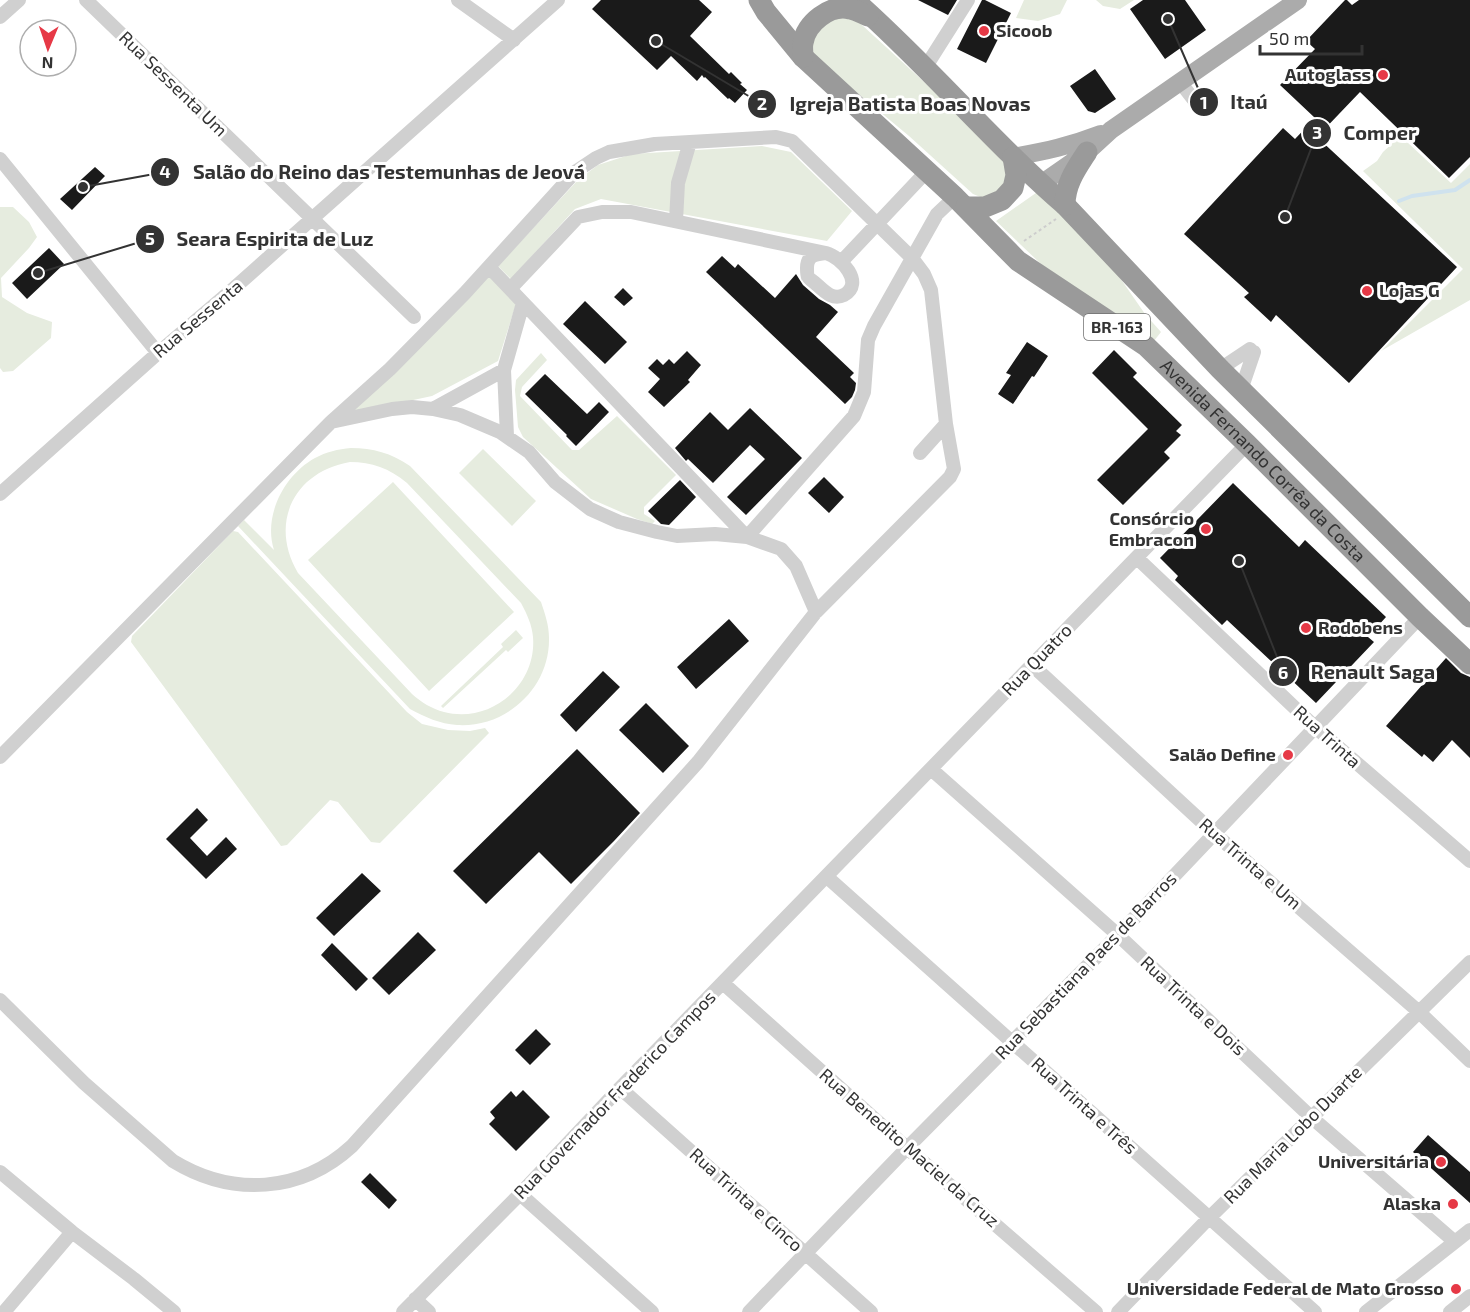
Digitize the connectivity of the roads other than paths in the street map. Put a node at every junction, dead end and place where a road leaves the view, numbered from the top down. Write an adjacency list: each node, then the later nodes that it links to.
1 (19, 0): 9 (street)
2 (86, 0): 26 (street, Rua Sessenta Um)
3 (458, 0): 11 (street)
4 (558, 0): 11 (street, Rua Sessenta)
5 (759, 0): 12 (highway, Avenida Fernando Corrêa da Costa / BR-163)
6 (854, 0): 10 (highway, Avenida Fernando Corrêa da Costa / BR-163)
7 (968, 0): 13 (street)
8 (1298, 0): 14 (main road)
9 (0, 17)
10 (874, 18): 12 (highway); 13 (highway, Avenida Fernando Corrêa da Costa / BR-163)
11 (514, 40): 26 (street, Rua Sessenta)
12 (804, 57): 21 (highway, Avenida Fernando Corrêa da Costa / BR-163)
13 (925, 68): 19 (highway, Avenida Fernando Corrêa da Costa / BR-163)
14 (1180, 82): 15 (street); 16 (main road)
15 (1194, 100)
16 (1111, 130): 18 (main road); 19 (main road)
17 (690, 142): 27 (street); 28 (street); 32 (street)
18 (1088, 152): 22 (main road); 25 (highway)
19 (1013, 157): 22 (highway, Avenida Fernando Corrêa da Costa / BR-163); 23 (highway)
20 (0, 159): 36 (street)
21 (927, 171): 24 (highway, Avenida Fernando Corrêa da Costa / BR-163); 28 (street)
22 (1041, 184): 23 (highway); 25 (highway, Avenida Fernando Corrêa da Costa / BR-163)
23 (1002, 200): 24 (highway)
24 (961, 202): 30 (street); 44 (highway, Avenida Fernando Corrêa da Costa / BR-163)
25 (1064, 209): 37 (highway, Avenida Fernando Corrêa da Costa / BR-163)
26 (312, 219): 35 (street, Rua Sessenta Um); 36 (street, Rua Sessenta)
27 (675, 221): 29 (street); 33 (street)
28 (876, 224): 30 (street); 31 (street)
29 (826, 253): 31 (street); 31 (street)
30 (912, 258): 42 (street); 47 (street)
31 (842, 261)
32 (489, 267): 33 (street); 41 (street)
33 (510, 289): 34 (street)
34 (523, 303): 38 (street); 47 (street)
35 (414, 317)
36 (158, 353): 46 (street, Rua Sessenta)
37 (1220, 369): 39 (highway, Avenida Fernando Corrêa da Costa / BR-163); 39 (street)
38 (504, 370): 40 (street); 43 (street)
39 (1241, 390): 51 (highway, Avenida Fernando Corrêa da Costa / BR-163)
40 (433, 409): 41 (street); 43 (street)
41 (331, 422): 55 (street)
42 (946, 424): 45 (street); 49 (street)
43 (507, 436): 47 (street)
44 (1247, 444): 48 (street, Rua Quatro); 50 (highway, Avenida Fernando Corrêa da Costa / BR-163)
45 (920, 453)
46 (0, 494)
47 (747, 537): 49 (street)
48 (1137, 558): 53 (street, Rua Quatro); 54 (street, Rua Trinta)
49 (816, 612): 63 (street)
50 (1420, 617): 52 (highway, Avenida Fernando Corrêa da Costa / BR-163); 54 (street, Rua Sebastiana Paes de Barros)
51 (1470, 617)
52 (1470, 664)
53 (1032, 665): 56 (street, Rua Quatro); 57 (street, Rua Trinta e Um)
54 (1315, 727): 57 (street, Rua Sebastiana Paes de Barros); 58 (street, Rua Trinta)
55 (0, 757)
56 (931, 770): 59 (street, Rua Quatro); 60 (street, Rua Trinta e Dois)
57 (1215, 834): 60 (street, Rua Sebastiana Paes de Barros); 64 (street, Rua Trinta e Um)
58 (1470, 861)
59 (827, 877): 62 (street, Rua Governador Frederico Campos); 65 (street, Rua Trinta e Três)
60 (1118, 935): 65 (street, Rua Sebastiana Paes de Barros); 68 (street, Rua Trinta e Dois)
61 (1470, 962): 64 (street, Rua Maria Lobo Duarte)
62 (724, 984): 67 (street, Rua Governador Frederico Campos); 69 (street, Rua Benedito Maciel da Cruz)
63 (0, 1000)
64 (1419, 1011): 66 (street, Rua Trinta e Um); 68 (street, Rua Maria Lobo Duarte)
65 (1012, 1042): 69 (street, Rua Sebastiana Paes de Barros); 72 (street, Rua Trinta e Três)
66 (1470, 1061)
67 (620, 1088): 71 (street, Rua Governador Frederico Campos); 76 (street, Rua Trinta e Cinco)
68 (1311, 1117): 72 (street, Rua Maria Lobo Duarte); 75 (street, Rua Trinta e Dois)
69 (907, 1148): 76 (street, Rua Sebastiana Paes de Barros); 86 (street, Rua Benedito Maciel da Cruz)
70 (0, 1172): 74 (street)
71 (520, 1194): 78 (street, Rua Governador Frederico Campos); 83 (street)
72 (1209, 1218): 87 (street, Rua Maria Lobo Duarte); 88 (street, Rua Trinta e Três)
73 (1470, 1230): 75 (street)
74 (72, 1232): 79 (street); 80 (street)
75 (1455, 1242): 89 (street)
76 (806, 1253): 84 (street, Rua Sebastiana Paes de Barros); 85 (street, Rua Trinta e Cinco)
77 (1470, 1296): 90 (street)
78 (415, 1299): 81 (street, Rua Governador Frederico Campos); 82 (street)
79 (4, 1312)
80 (174, 1312)
81 (402, 1312)
82 (429, 1312)
83 (652, 1312)
84 (749, 1312)
85 (871, 1312)
86 (1096, 1312)
87 (1118, 1312)
88 (1315, 1312)
89 (1366, 1312)
90 (1450, 1312)

